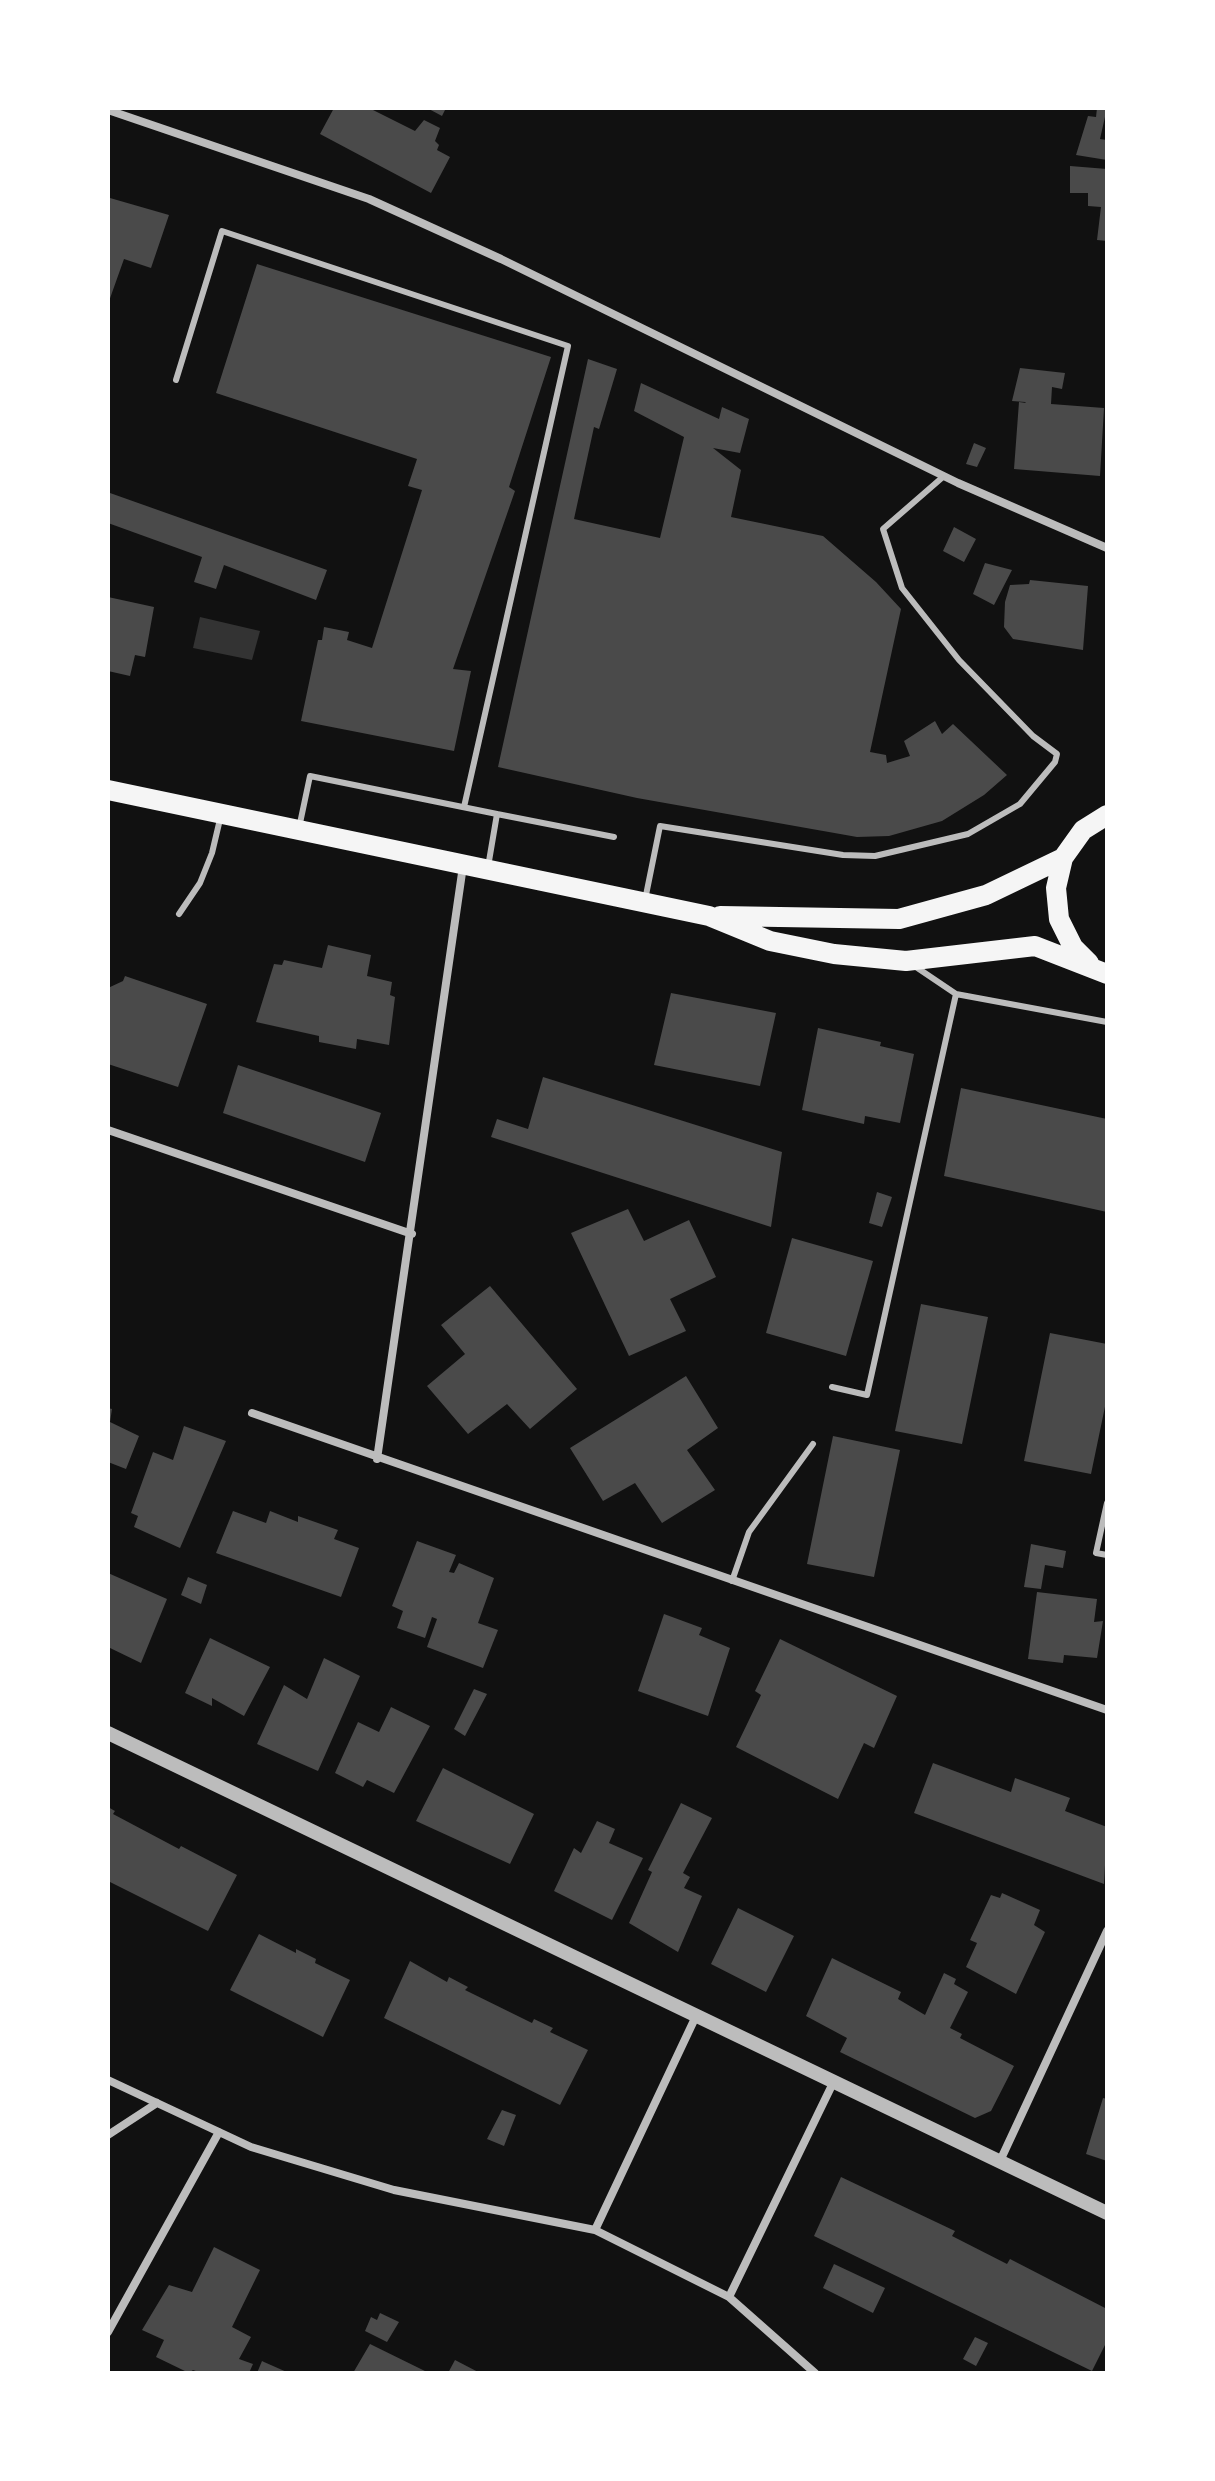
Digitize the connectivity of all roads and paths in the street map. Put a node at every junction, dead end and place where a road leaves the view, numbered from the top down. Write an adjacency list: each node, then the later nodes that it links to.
1 (108, 110): 3 (street)
2 (176, 380): 6 (lane)
3 (944, 476): 4 (street); 15 (lane)
4 (1107, 548)
5 (108, 790): 7 (main road)
6 (464, 807): 8 (lane); 10 (lane)
7 (221, 813): 10 (main road); 16 (lane)
8 (497, 814): 11 (lane); 14 (lane)
9 (1107, 815): 12 (main road)
10 (299, 830): 13 (main road)
11 (614, 837)
12 (1063, 858): 17 (main road); 19 (main road)
13 (463, 865): 14 (main road); 23 (street)
14 (487, 871): 15 (main road)
15 (644, 903): 17 (main road)
16 (179, 914)
17 (709, 916): 18 (main road)
18 (906, 961): 19 (main road); 20 (lane)
19 (1101, 971)
20 (956, 994): 21 (lane); 24 (lane)
21 (1107, 1022)
22 (108, 1130): 23 (street)
23 (412, 1234): 27 (street)
24 (832, 1387)
25 (252, 1413): 27 (street)
26 (813, 1444): 30 (lane)
27 (377, 1459): 30 (street)
28 (1107, 1503): 29 (lane)
29 (1107, 1555)
30 (732, 1581): 31 (street)
31 (1107, 1710)
32 (108, 1733): 34 (street)
33 (1107, 1931): 40 (street)
34 (697, 2013): 36 (street); 42 (street)
35 (108, 2080): 37 (street)
36 (834, 2081): 40 (street); 43 (street)
37 (157, 2103): 38 (street); 39 (street)
38 (219, 2132): 42 (street); 44 (street)
39 (108, 2135)
40 (1000, 2161): 41 (street)
41 (1107, 2213)
42 (595, 2230): 43 (street)
43 (729, 2297): 45 (street)
44 (108, 2332)
45 (815, 2373)

